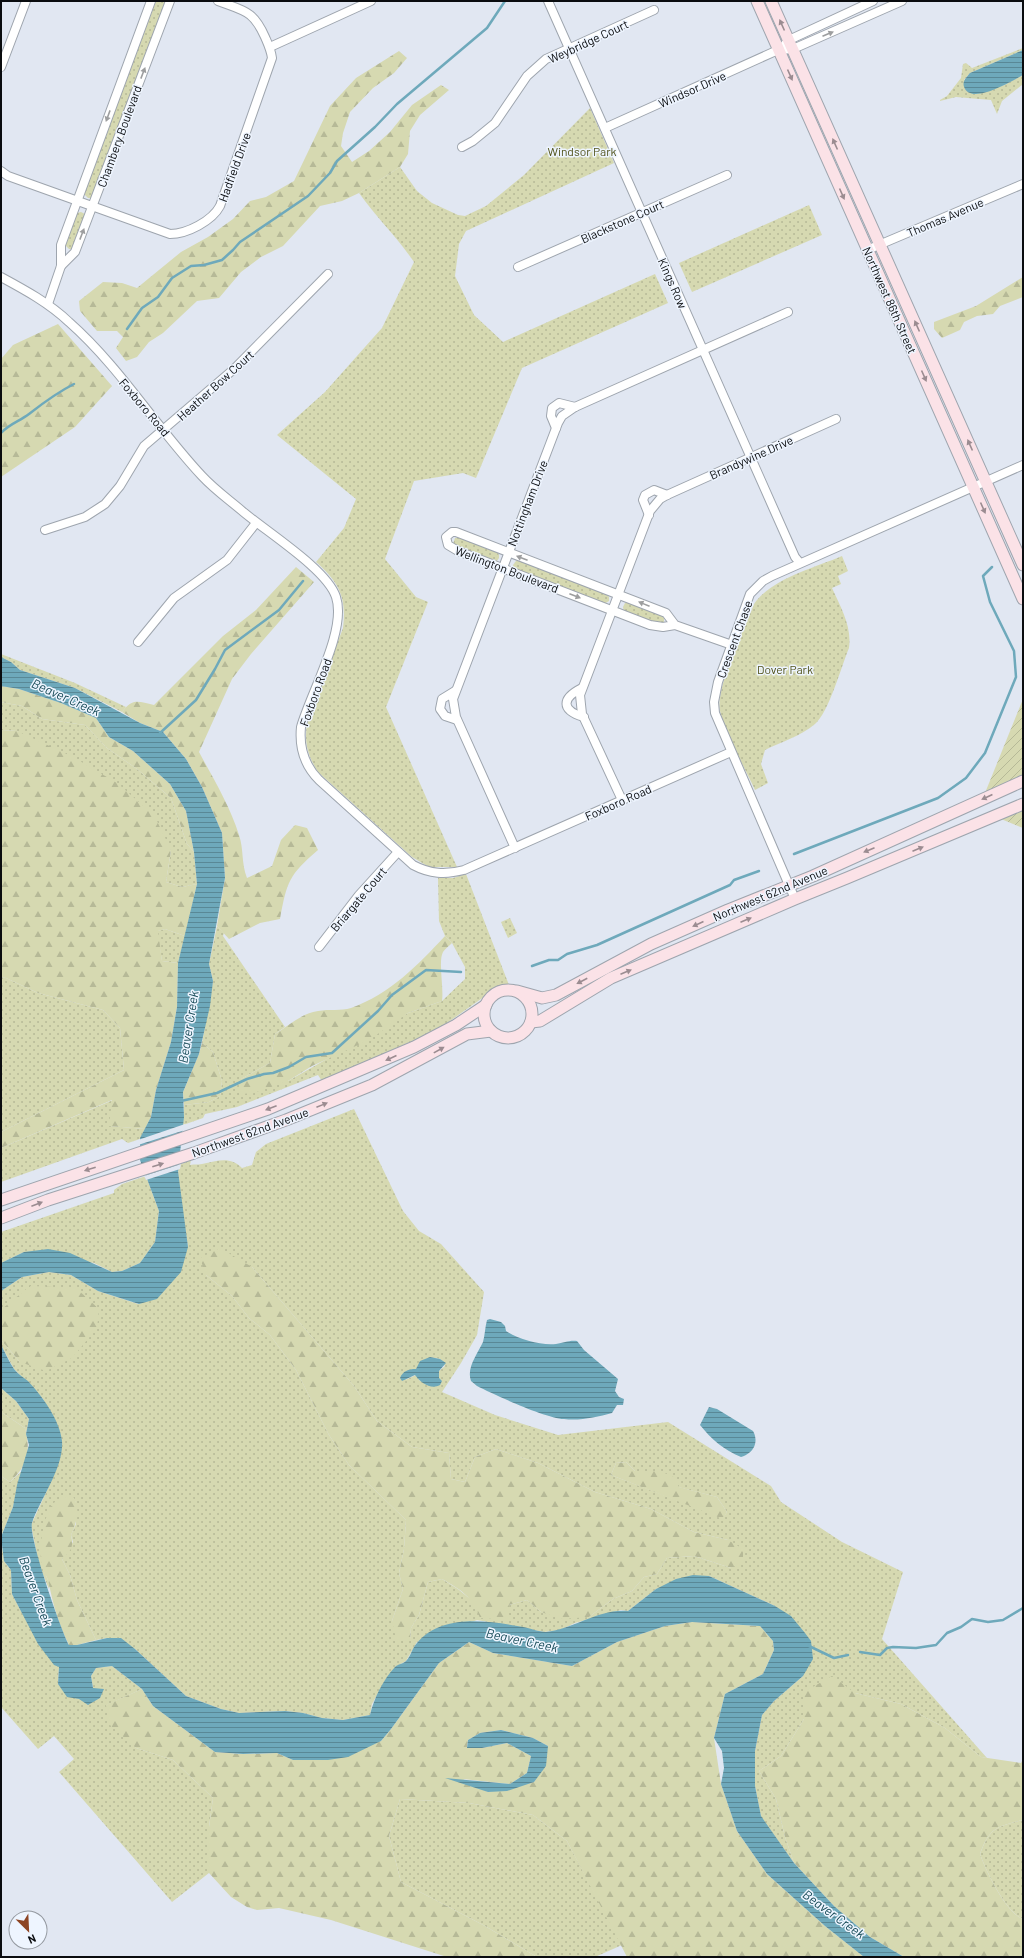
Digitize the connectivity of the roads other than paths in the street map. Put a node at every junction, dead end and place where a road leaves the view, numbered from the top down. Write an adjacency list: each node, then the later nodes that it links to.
1 (26, 1): 16 (street)
2 (152, 1): 22 (street, Chambery Boulevard, one-way to 22)
3 (170, 1): 23 (street, Chambery Boulevard, one-way to 3)
4 (218, 1): 13 (street, Hadfield Drive)
5 (371, 1): 13 (street)
6 (548, 1): 14 (street, Kings Row)
7 (756, 1): 15 (street, Northwest 86th Street)
8 (771, 1): 12 (street, Northwest 86th Street, one-way to 8)
9 (873, 1): 12 (street)
10 (902, 1): 12 (street, one-way to 10)
11 (654, 10): 14 (street, Weybridge Court)
12 (791, 44): 15 (street); 25 (street, Northwest 86th Street, one-way to 12)
13 (270, 47): 23 (street, Hadfield Drive)
14 (569, 48): 17 (street, Kings Row); 18 (street, Weybridge Court)
15 (778, 50): 17 (street, Windsor Drive); 26 (street, Northwest 86th Street, one-way to 26)
16 (1, 67)
17 (605, 128): 24 (street, Kings Row)
18 (462, 147)
19 (1, 171): 22 (street, Hadfield Drive)
20 (727, 174): 24 (street, Blackstone Court)
21 (1023, 184): 25 (street, Thomas Avenue)
22 (77, 200): 23 (street, Hadfield Drive); 27 (street, Chambery Boulevard)
23 (93, 207): 27 (street, Chambery Boulevard, one-way to 23)
24 (642, 212): 28 (street, Blackstone Court); 33 (street, Kings Row)
25 (880, 245): 26 (street, Thomas Avenue); 40 (street, Northwest 86th Street, one-way to 25)
26 (867, 250): 41 (street, Northwest 86th Street, one-way to 41)
27 (61, 266): 31 (street, Chambery Boulevard)
28 (518, 268)
29 (328, 274): 37 (street, Heather Bow Court)
30 (1, 277): 31 (street, Foxboro Road)
31 (48, 304): 37 (street, Foxboro Road)
32 (788, 312): 33 (street, Nottingham Drive)
33 (703, 349): 34 (street, Nottingham Drive); 38 (street, Kings Row)
34 (575, 406): 36 (street, Nottingham Drive); 36 (street, Nottingham Drive)
35 (836, 419): 38 (street, Brandywine Drive)
36 (556, 428): 46 (street, Nottingham Drive)
37 (164, 430): 44 (street, Foxboro Road); 45 (street, Heather Bow Court)
38 (751, 458): 42 (street, Brandywine Drive); 47 (street, Kings Row)
39 (1023, 464): 40 (street, Crescent Chase)
40 (986, 481): 41 (street, Crescent Chase); 48 (street, Northwest 86th Street)
41 (973, 486): 47 (street, Crescent Chase); 51 (street, Northwest 86th Street, one-way to 51)
42 (667, 496): 43 (street, Brandywine Drive); 43 (street)
43 (648, 515): 50 (street, Brandywine Drive)
44 (256, 523): 54 (street); 65 (street, Foxboro Road)
45 (45, 530)
46 (507, 552): 49 (street, Nottingham Drive); 49 (street, Wellington Boulevard); 50 (street, Wellington Boulevard, one-way to 46)
47 (800, 563): 55 (street, Crescent Chase)
48 (1023, 565)
49 (501, 568): 52 (street, Wellington Boulevard, one-way to 52); 57 (street, Nottingham Drive)
50 (618, 594): 52 (street, Brandywine Drive); 53 (street, Wellington Boulevard, one-way to 50)
51 (1023, 599)
52 (612, 610): 53 (street, Wellington Boulevard); 56 (street, Brandywine Drive)
53 (675, 625): 55 (street, Wellington Boulevard)
54 (138, 642)
55 (732, 645): 60 (street, Crescent Chase)
56 (582, 688): 58 (street, Brandywine Drive); 58 (street)
57 (455, 691): 59 (street, Nottingham Drive); 59 (street, Nottingham Drive)
58 (584, 717): 62 (street, Brandywine Drive)
59 (457, 720): 64 (street, Nottingham Drive)
60 (732, 752): 62 (street, Foxboro Road); 66 (street, Crescent Chase)
61 (1023, 781): 66 (street, Northwest 62nd Avenue, one-way to 66)
62 (622, 800): 64 (street, Foxboro Road)
63 (1023, 804): 67 (street, Northwest 62nd Avenue, one-way to 63)
64 (515, 848): 65 (street, Foxboro Road)
65 (398, 852): 68 (street, Briargate Court)
66 (789, 886): 67 (street, Crescent Chase); 69 (street, Northwest 62nd Avenue, one-way to 69)
67 (795, 899): 71 (street, Northwest 62nd Avenue, one-way to 67)
68 (319, 947)
69 (517, 991): 70 (street); 71 (street)
70 (486, 1005): 72 (street); 73 (street, Northwest 62nd Avenue, one-way to 73)
71 (531, 1022): 72 (street)
72 (491, 1031): 74 (street, Northwest 62nd Avenue, one-way to 72)
73 (1, 1200)
74 (1, 1218)

